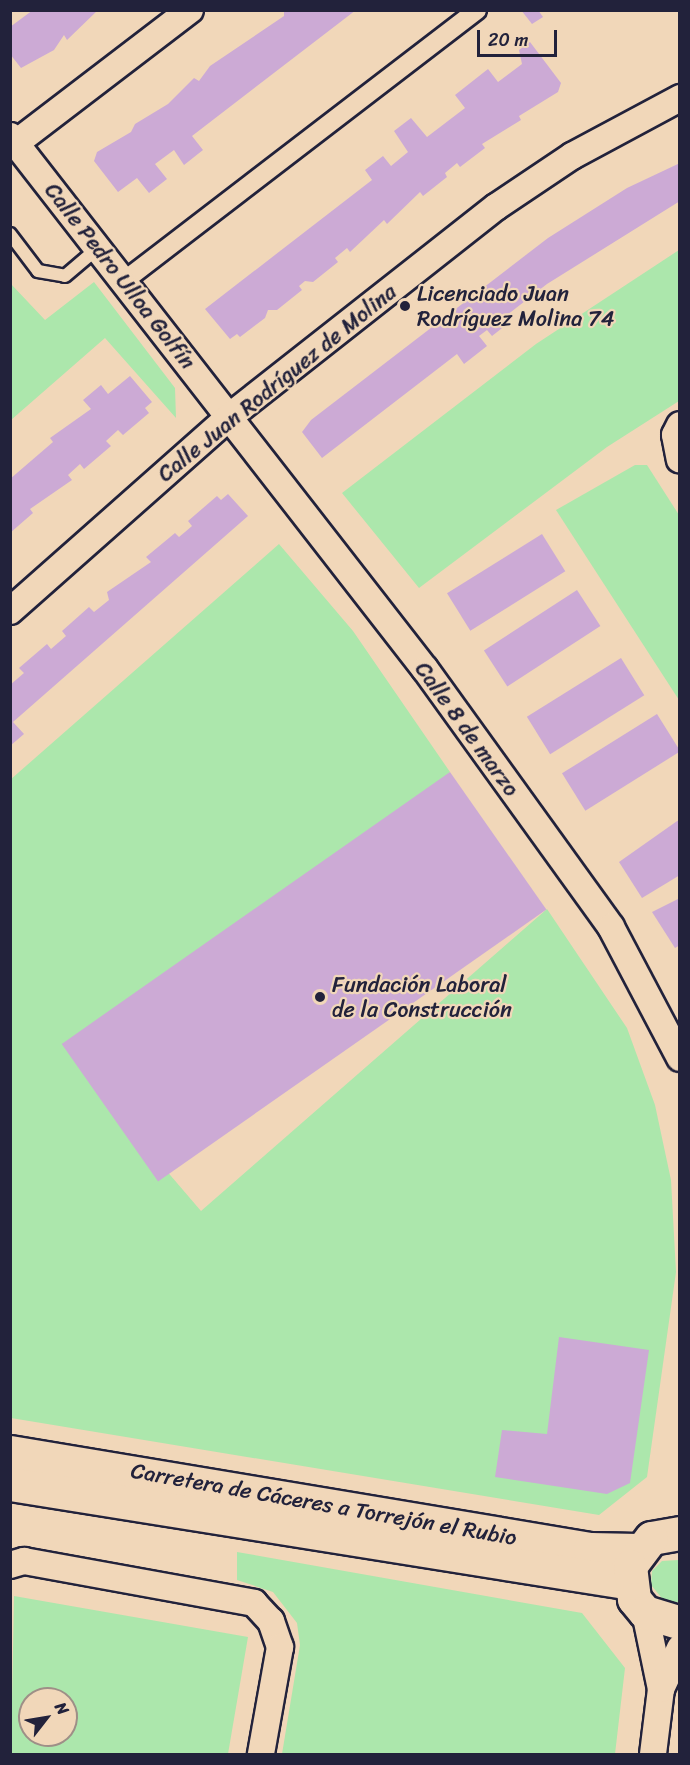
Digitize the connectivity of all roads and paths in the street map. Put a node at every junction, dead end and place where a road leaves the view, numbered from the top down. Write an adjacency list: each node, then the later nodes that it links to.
1 (190, 10): 4 (street)
2 (477, 10): 7 (street)
3 (680, 98): 8 (street, Calle Juan Rodríguez de Molina)
4 (13, 139): 6 (street, Calle Pedro Ulloa Golfín)
5 (10, 234): 6 (lane)
6 (98, 248): 7 (street, Calle Pedro Ulloa Golfín)
7 (123, 281): 8 (street, Calle Pedro Ulloa Golfín)
8 (229, 417): 11 (street, Calle Juan Rodríguez de Molina); 12 (street, Calle 8 de marzo)
9 (680, 425): 10 (street)
10 (677, 456)
11 (10, 611)
12 (680, 1058)
13 (10, 1452): 16 (main road, Carretera de Cáceres a Torrejón el Rubio)
14 (10, 1484): 18 (main road, Carretera de Cáceres a Torrejón el Rubio)
15 (680, 1533): 16 (main road)
16 (638, 1550): 18 (main road)
17 (10, 1565): 23 (street)
18 (631, 1583): 19 (main road)
19 (645, 1612): 20 (main road); 22 (street)
20 (680, 1623)
21 (680, 1648): 22 (street)
22 (661, 1689): 24 (street)
23 (261, 1755)
24 (653, 1755)

